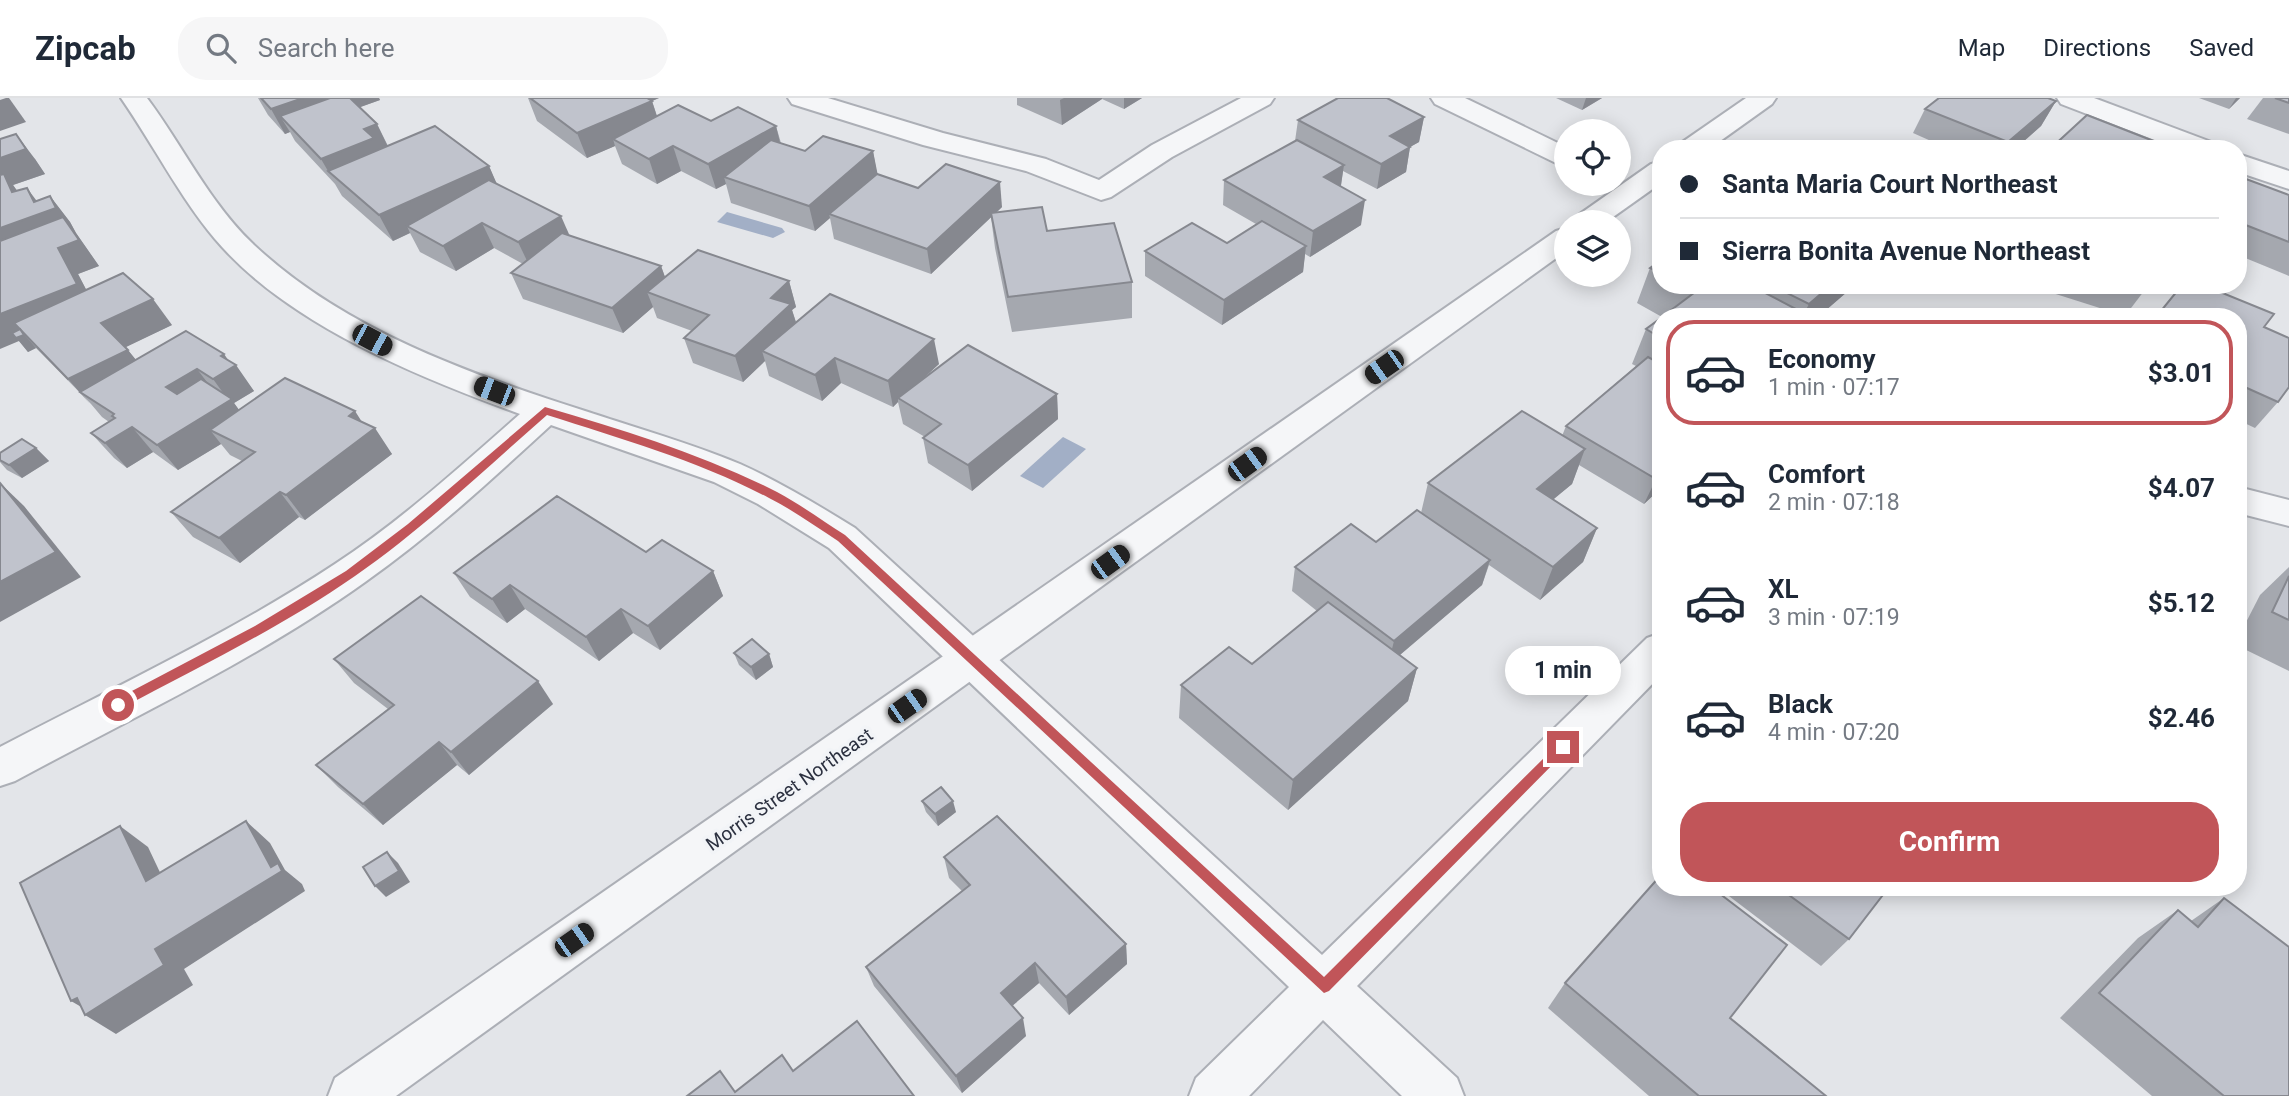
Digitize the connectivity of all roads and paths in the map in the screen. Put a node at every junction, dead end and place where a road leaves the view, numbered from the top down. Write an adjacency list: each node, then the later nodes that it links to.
1 (134, 98): 17 (street)
2 (801, 98): 3 (street)
3 (1261, 98)
4 (1444, 98): 9 (street)
5 (1763, 98): 7 (street)
6 (2070, 98): 8 (street)
7 (1704, 140)
8 (2180, 140)
9 (1554, 151)
10 (2247, 165): 12 (street)
11 (1652, 174): 13 (street)
12 (2289, 181)
13 (1631, 184)
14 (1615, 196): 15 (street)
15 (1600, 210)
16 (1554, 246): 21 (street, Morris Street Northeast)
17 (545, 411): 21 (street); 22 (street)
18 (2247, 501): 19 (street)
19 (2289, 513)
20 (1652, 658): 23 (street)
21 (973, 659): 23 (street); 24 (street, Morris Street Northeast)
22 (0, 768)
23 (1324, 986): 25 (street); 26 (street)
24 (353, 1096)
25 (1214, 1096)
26 (1439, 1096)

